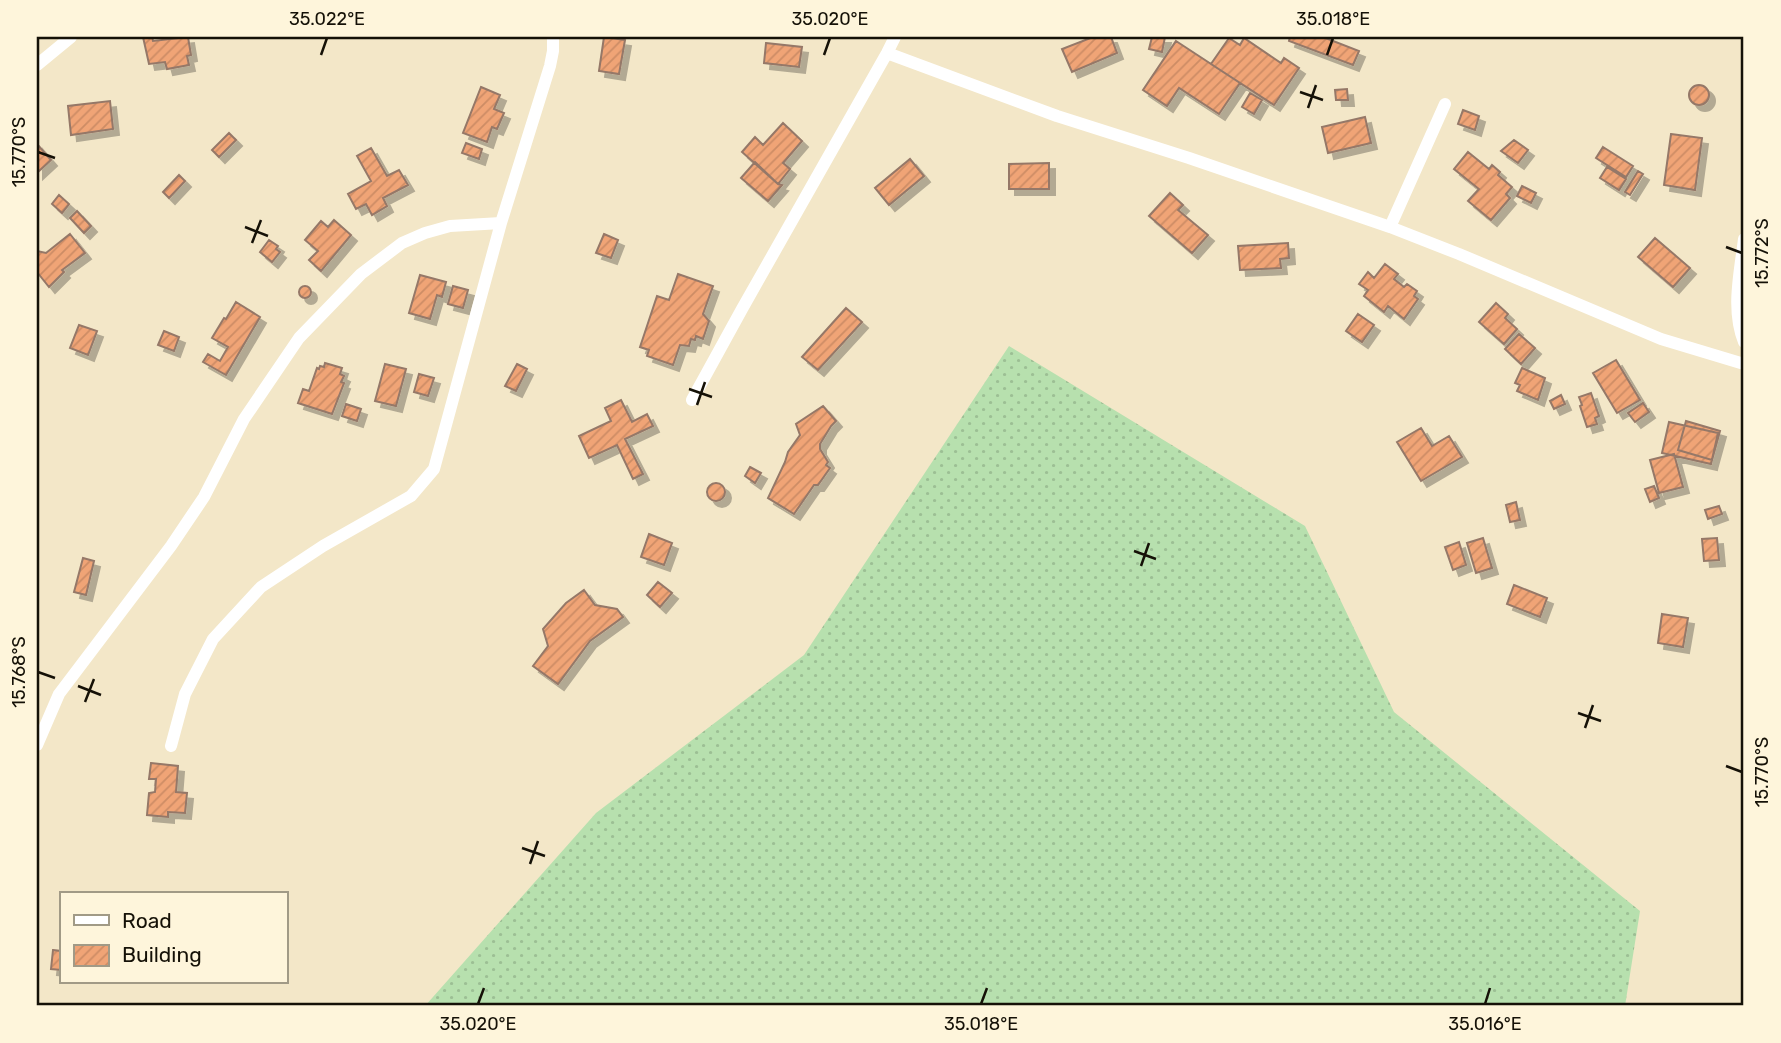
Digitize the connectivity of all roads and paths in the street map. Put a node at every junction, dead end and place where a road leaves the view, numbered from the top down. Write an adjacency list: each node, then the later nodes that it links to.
1 (71, 37): 5 (street)
2 (553, 37): 7 (street)
3 (895, 37): 4 (street)
4 (887, 53): 8 (street); 12 (street)
5 (37, 65)
6 (1444, 104): 8 (street)
7 (501, 223): 13 (street); 14 (street)
8 (1390, 227): 11 (street)
9 (1744, 239): 10 (street)
10 (1744, 342)
11 (1744, 364)
12 (692, 400)
13 (37, 745)
14 (171, 746)

